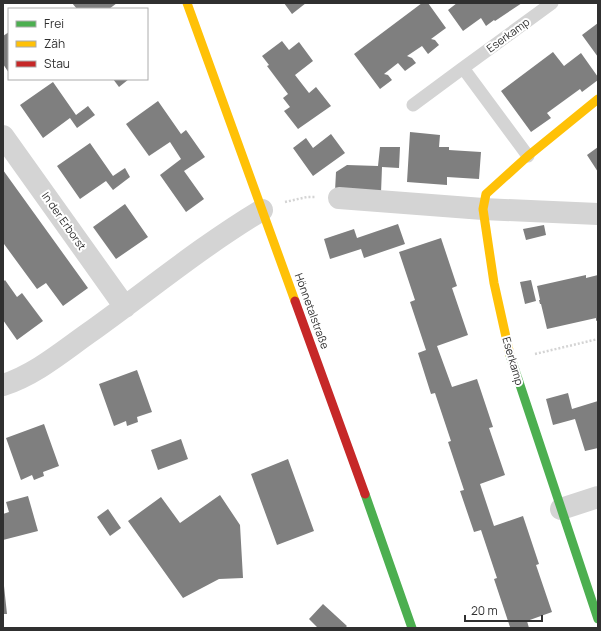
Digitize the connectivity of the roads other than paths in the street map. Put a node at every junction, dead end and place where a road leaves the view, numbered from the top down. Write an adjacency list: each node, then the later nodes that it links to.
1 (187, 3): 10 (main road, Hönnetalstraße)
2 (552, 3): 3 (lane, Eserkamp)
3 (464, 68): 5 (lane, Eserkamp); 7 (lane)
4 (598, 99): 7 (main road)
5 (413, 105)
6 (3, 136): 12 (street, In der Erborst)
7 (528, 156): 9 (main road)
8 (339, 198): 9 (street)
9 (483, 208): 11 (street); 15 (main road, Eserkamp)
10 (262, 210): 12 (street); 17 (main road, Hönnetalstraße)
11 (598, 214)
12 (125, 307): 13 (street)
13 (3, 385)
14 (598, 497): 15 (street)
15 (560, 509): 16 (main road, Eserkamp)
16 (598, 619)
17 (412, 628)

